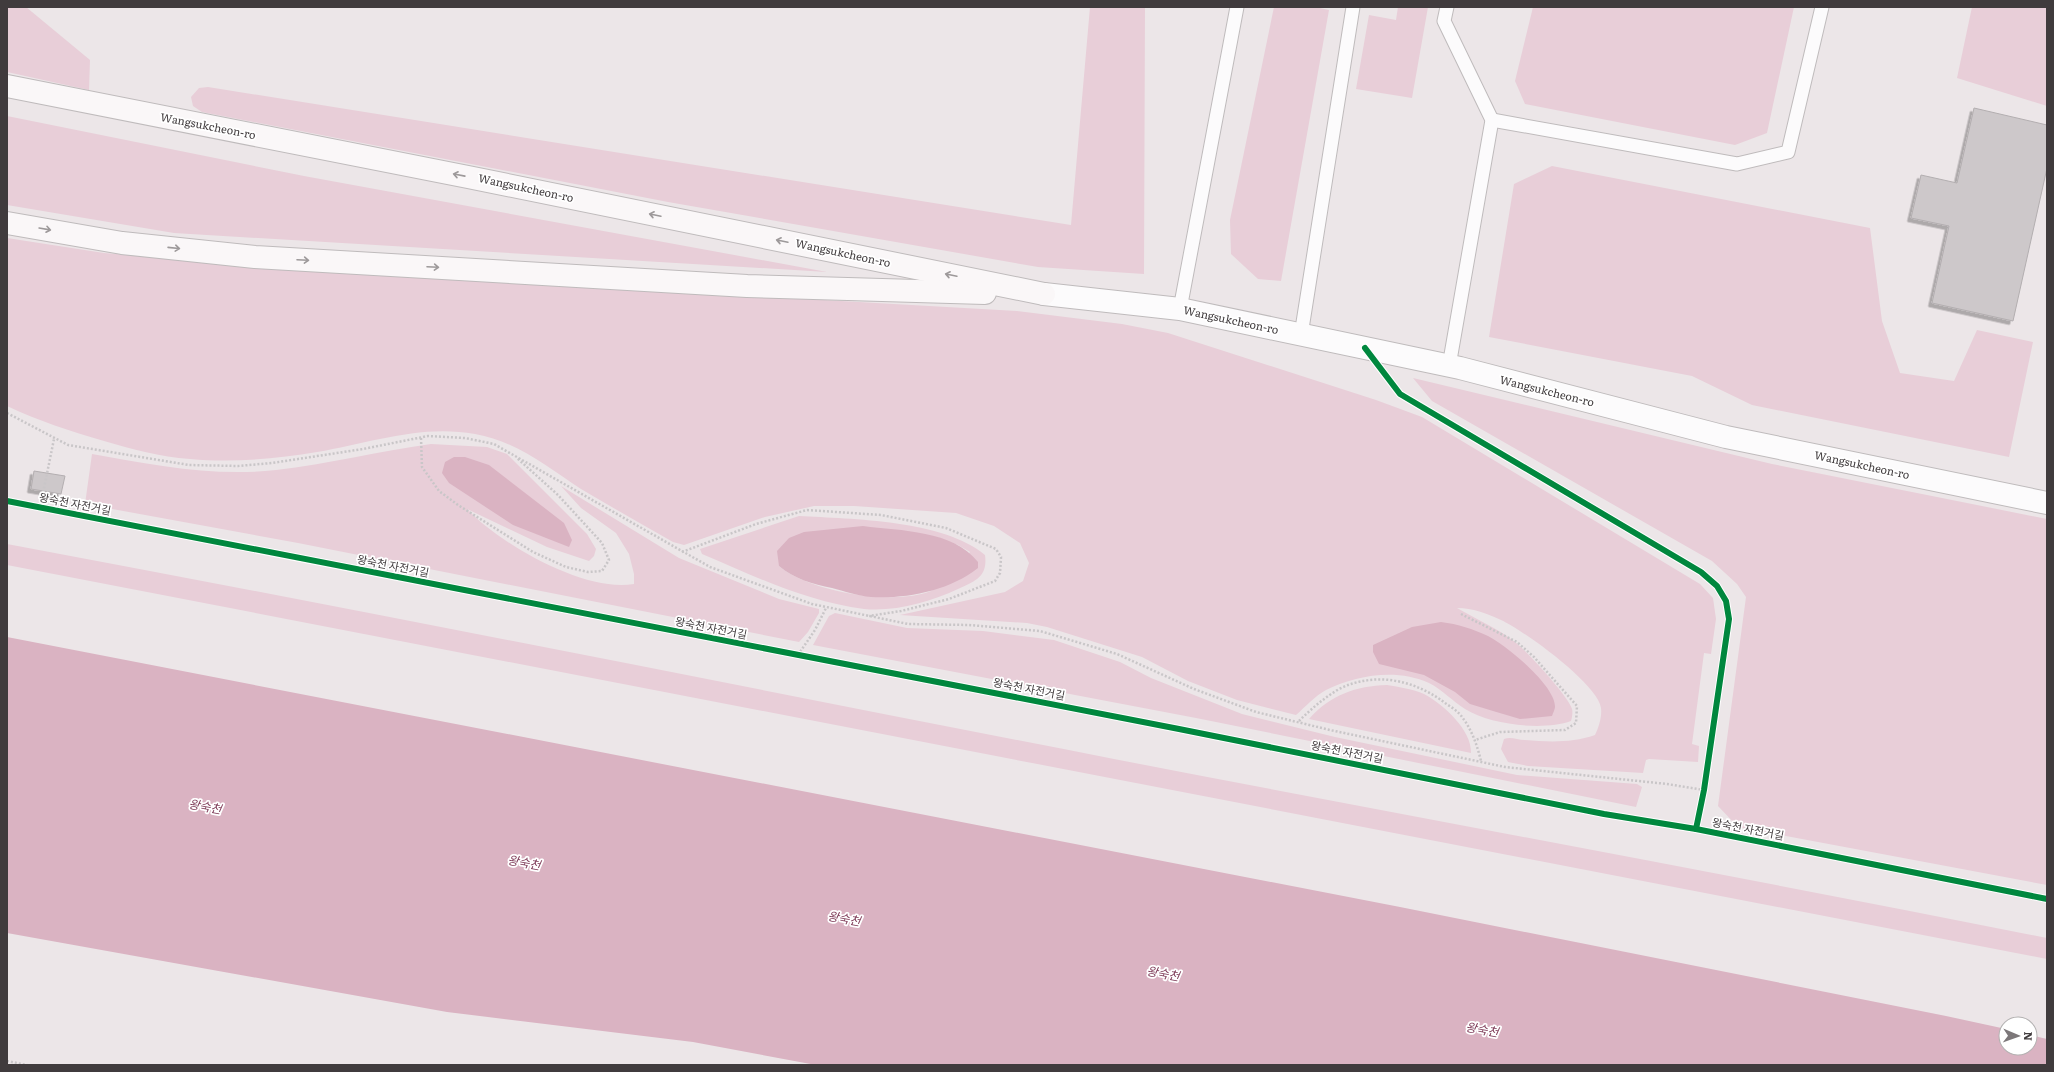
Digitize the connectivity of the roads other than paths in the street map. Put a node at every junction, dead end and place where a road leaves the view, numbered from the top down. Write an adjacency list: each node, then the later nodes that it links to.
1 (1237, 7): 9 (lane)
2 (1353, 7): 10 (lane)
3 (1447, 7): 6 (lane)
4 (1822, 7): 6 (lane)
5 (7, 86): 8 (street, Wangsukcheon-ro, one-way to 5)
6 (1492, 120): 11 (lane)
7 (7, 223): 8 (street, Wangsukcheon-ro, one-way to 8)
8 (1044, 294): 9 (street, Wangsukcheon-ro)
9 (1180, 309): 10 (street, Wangsukcheon-ro)
10 (1301, 335): 11 (street, Wangsukcheon-ro)
11 (1449, 366): 12 (street, Wangsukcheon-ro)
12 (2047, 503)

